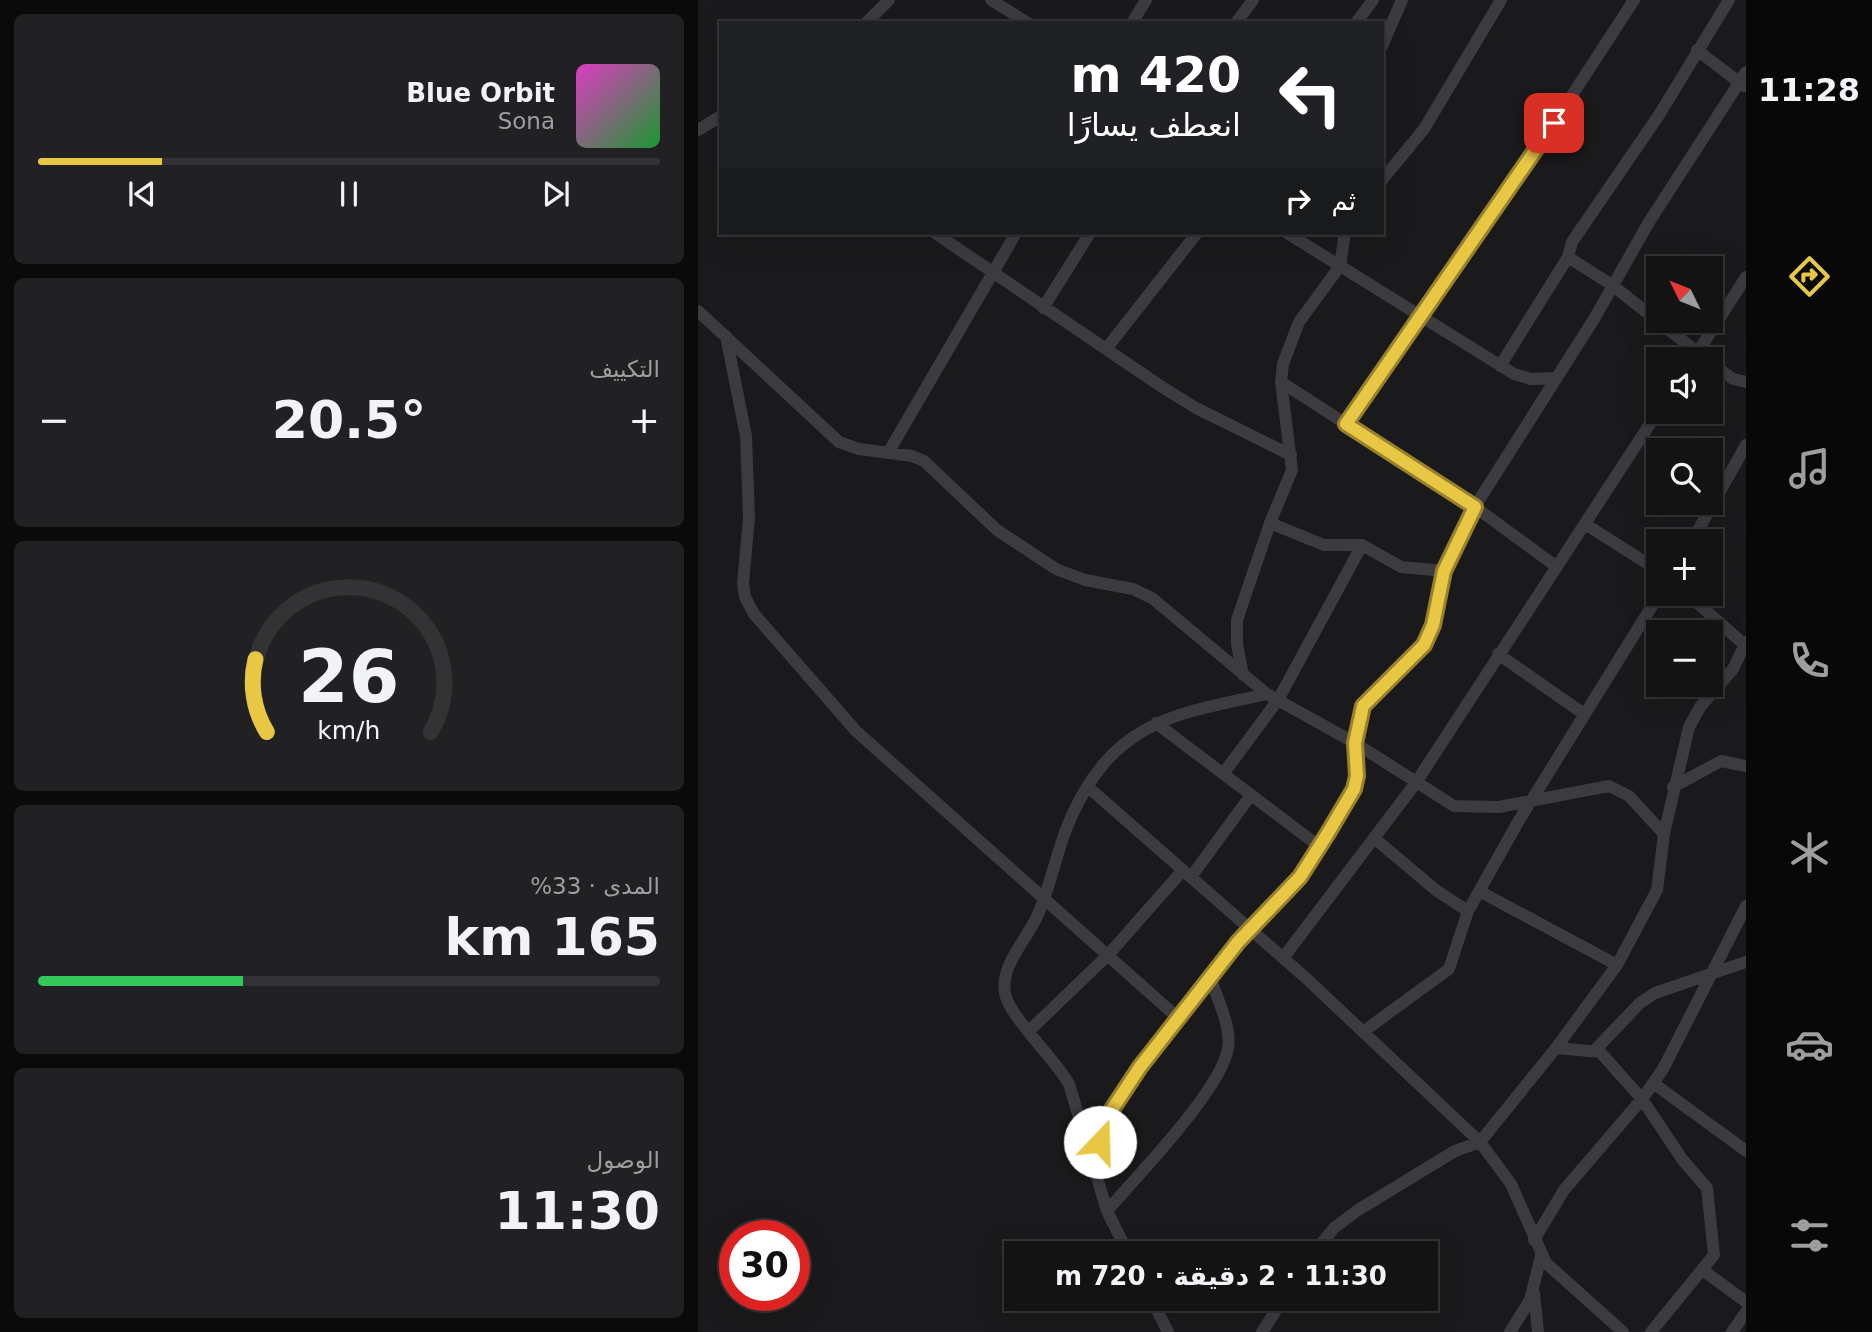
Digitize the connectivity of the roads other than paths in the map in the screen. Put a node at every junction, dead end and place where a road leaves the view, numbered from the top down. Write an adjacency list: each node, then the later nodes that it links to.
1 (889, 0): 10 (street)
2 (991, 0): 11 (street)
3 (1146, 0): 12 (street)
4 (1253, 0): 13 (street)
5 (1373, 0): 14 (street)
6 (1402, 0): 15 (street)
7 (1501, 0): 20 (street)
8 (1634, 0): 34 (street)
9 (1729, 0): 16 (street)
10 (868, 21)
11 (1025, 21)
12 (1133, 21)
13 (1237, 21)
14 (1357, 21)
15 (1384, 41)
16 (1697, 50): 17 (street); 27 (street)
17 (1744, 80): 31 (street)
18 (719, 117): 19 (street)
19 (698, 130)
20 (1384, 178)
21 (938, 235): 29 (street)
22 (1015, 235): 29 (street)
23 (1090, 235): 32 (street)
24 (1195, 235): 38 (street)
25 (1290, 235): 28 (street)
26 (1345, 235): 28 (street)
27 (1568, 257): 31 (street); 39 (street)
28 (1340, 266): 34 (street); 42 (street)
29 (994, 273): 32 (street); 47 (street)
30 (1746, 277): 37 (street)
31 (1613, 285): 36 (street); 41 (street)
32 (1043, 308): 38 (street)
33 (698, 312): 35 (street)
34 (1418, 317): 39 (street); 44 (street)
35 (726, 336): 47 (street); 78 (street)
36 (1688, 347)
37 (1706, 347)
38 (1106, 349): 48 (street)
39 (1500, 366): 41 (street)
40 (1723, 372): 43 (street)
41 (1557, 378): 49 (street)
42 (1281, 382): 44 (street); 48 (street)
43 (1746, 382)
44 (1346, 424): 49 (street)
45 (1650, 424): 51 (street)
46 (1746, 445): 52 (street)
47 (888, 453): 61 (street)
48 (1291, 455): 50 (street)
49 (1475, 507): 55 (street); 56 (street)
50 (1270, 523): 53 (street); 61 (street)
51 (1585, 524): 54 (street); 55 (street)
52 (1699, 529)
53 (1362, 545): 56 (street); 62 (street)
54 (1646, 563)
55 (1557, 567): 60 (street)
56 (1444, 571): 65 (street)
57 (1652, 606): 63 (street)
58 (1701, 606): 59 (street)
59 (1745, 645): 70 (street)
60 (1498, 654): 63 (street); 68 (street)
61 (1243, 675): 62 (street)
62 (1273, 697): 64 (street); 65 (street); 67 (street)
63 (1584, 714): 72 (street)
64 (1156, 723): 67 (street); 69 (street)
65 (1355, 743): 68 (street); 75 (street)
66 (1746, 766): 70 (street)
67 (1224, 774): 71 (street)
68 (1415, 784): 72 (street); 74 (street)
69 (1088, 787): 76 (street); 78 (street)
70 (1673, 787): 73 (street)
71 (1251, 795): 75 (street); 76 (street)
72 (1532, 801): 73 (street); 77 (street)
73 (1664, 834): 85 (street)
74 (1374, 838): 80 (street); 83 (street)
75 (1320, 847): 81 (street)
76 (1187, 873): 81 (street); 82 (street)
77 (1479, 891): 80 (street); 85 (street)
78 (1045, 898): 82 (street); 89 (street)
79 (1746, 906): 86 (street)
80 (1468, 911): 90 (street)
81 (1251, 929): 83 (street); 87 (street)
82 (1108, 955): 88 (street); 89 (street)
83 (1283, 958): 90 (street)
84 (1746, 962): 86 (street)
85 (1617, 965): 91 (street)
86 (1709, 973): 92 (street); 93 (street)
87 (1210, 976): 88 (street); 98 (street)
88 (1178, 1018): 97 (street)
89 (1030, 1030): 97 (street)
90 (1364, 1031): 95 (street)
91 (1556, 1048): 92 (street); 95 (street)
92 (1595, 1050): 94 (street)
93 (1653, 1083): 94 (street); 96 (street)
94 (1642, 1099): 99 (street); 103 (street)
95 (1480, 1142): 99 (street); 101 (street)
96 (1746, 1152)
97 (1098, 1170): 98 (street)
98 (1107, 1211): 100 (street)
99 (1534, 1240): 102 (street)
100 (1122, 1241)
101 (1324, 1241)
102 (1541, 1256): 104 (street); 113 (street)
103 (1704, 1271): 105 (street); 114 (street)
104 (1534, 1289): 111 (street); 112 (street)
105 (1746, 1301)
106 (1158, 1311): 109 (street)
107 (1276, 1311): 110 (street)
108 (1746, 1312): 115 (street)
109 (1168, 1332)
110 (1262, 1332)
111 (1509, 1332)
112 (1539, 1332)
113 (1623, 1332)
114 (1651, 1332)
115 (1732, 1332)

